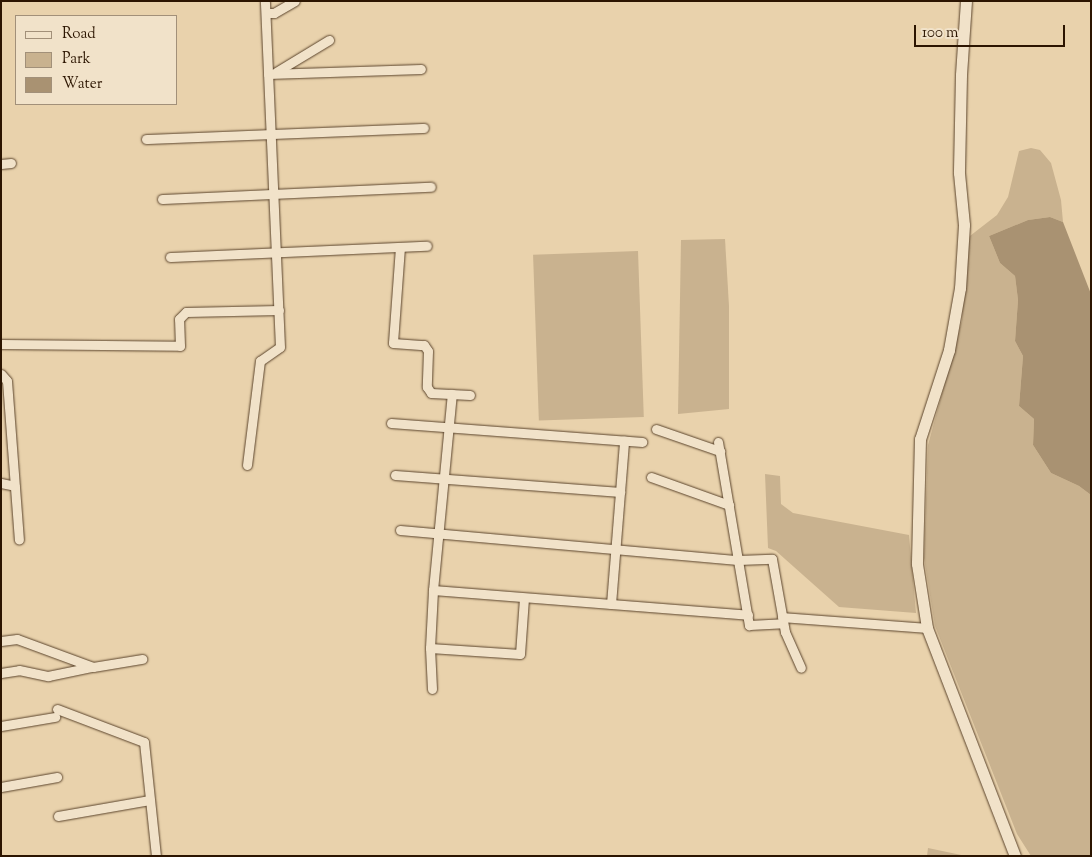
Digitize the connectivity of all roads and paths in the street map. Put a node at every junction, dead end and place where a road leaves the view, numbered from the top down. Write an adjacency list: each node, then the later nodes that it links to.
1 (265, 1): 4 (street)
2 (294, 1): 4 (street)
3 (966, 1): 46 (street)
4 (266, 13): 7 (street)
5 (329, 40): 7 (street)
6 (421, 69): 7 (street)
7 (271, 74): 9 (street)
8 (424, 128): 9 (street)
9 (271, 134): 10 (street); 12 (street)
10 (146, 139)
11 (431, 187): 12 (street)
12 (274, 194): 13 (street); 16 (street)
13 (162, 199)
14 (427, 246): 15 (street)
15 (400, 248): 16 (street); 21 (street)
16 (276, 252): 17 (street); 18 (street)
17 (170, 256)
18 (279, 310): 19 (street); 28 (street)
19 (1, 344)
20 (1, 374): 33 (street)
21 (452, 394): 22 (street); 24 (street)
22 (470, 395)
23 (391, 423): 24 (street)
24 (449, 428): 26 (street); 31 (street)
25 (656, 429): 35 (street)
26 (624, 441): 27 (street); 34 (street)
27 (642, 442)
28 (247, 465)
29 (395, 475): 31 (street)
30 (650, 477): 35 (street)
31 (444, 479): 34 (street); 37 (street)
32 (1, 483): 33 (street)
33 (15, 486): 38 (street)
34 (620, 492): 39 (street)
35 (729, 505): 40 (street)
36 (400, 530): 37 (street)
37 (439, 533): 39 (street); 41 (street)
38 (19, 540)
39 (615, 549): 40 (street); 43 (street)
40 (738, 560): 44 (street); 45 (street)
41 (433, 590): 42 (street); 48 (street)
42 (524, 598): 43 (street); 48 (street)
43 (611, 604): 44 (street)
44 (748, 615): 45 (street)
45 (783, 620): 46 (street); 51 (street)
46 (927, 628): 60 (street)
47 (1, 641): 50 (street)
48 (430, 648): 53 (street)
49 (142, 659): 50 (street)
50 (93, 667): 52 (street)
51 (801, 668)
52 (1, 673)
53 (432, 689)
54 (1, 726): 57 (street)
55 (57, 777): 56 (street)
56 (1, 787)
57 (150, 800): 58 (street); 59 (street)
58 (58, 816)
59 (156, 856)
60 (1014, 856)

